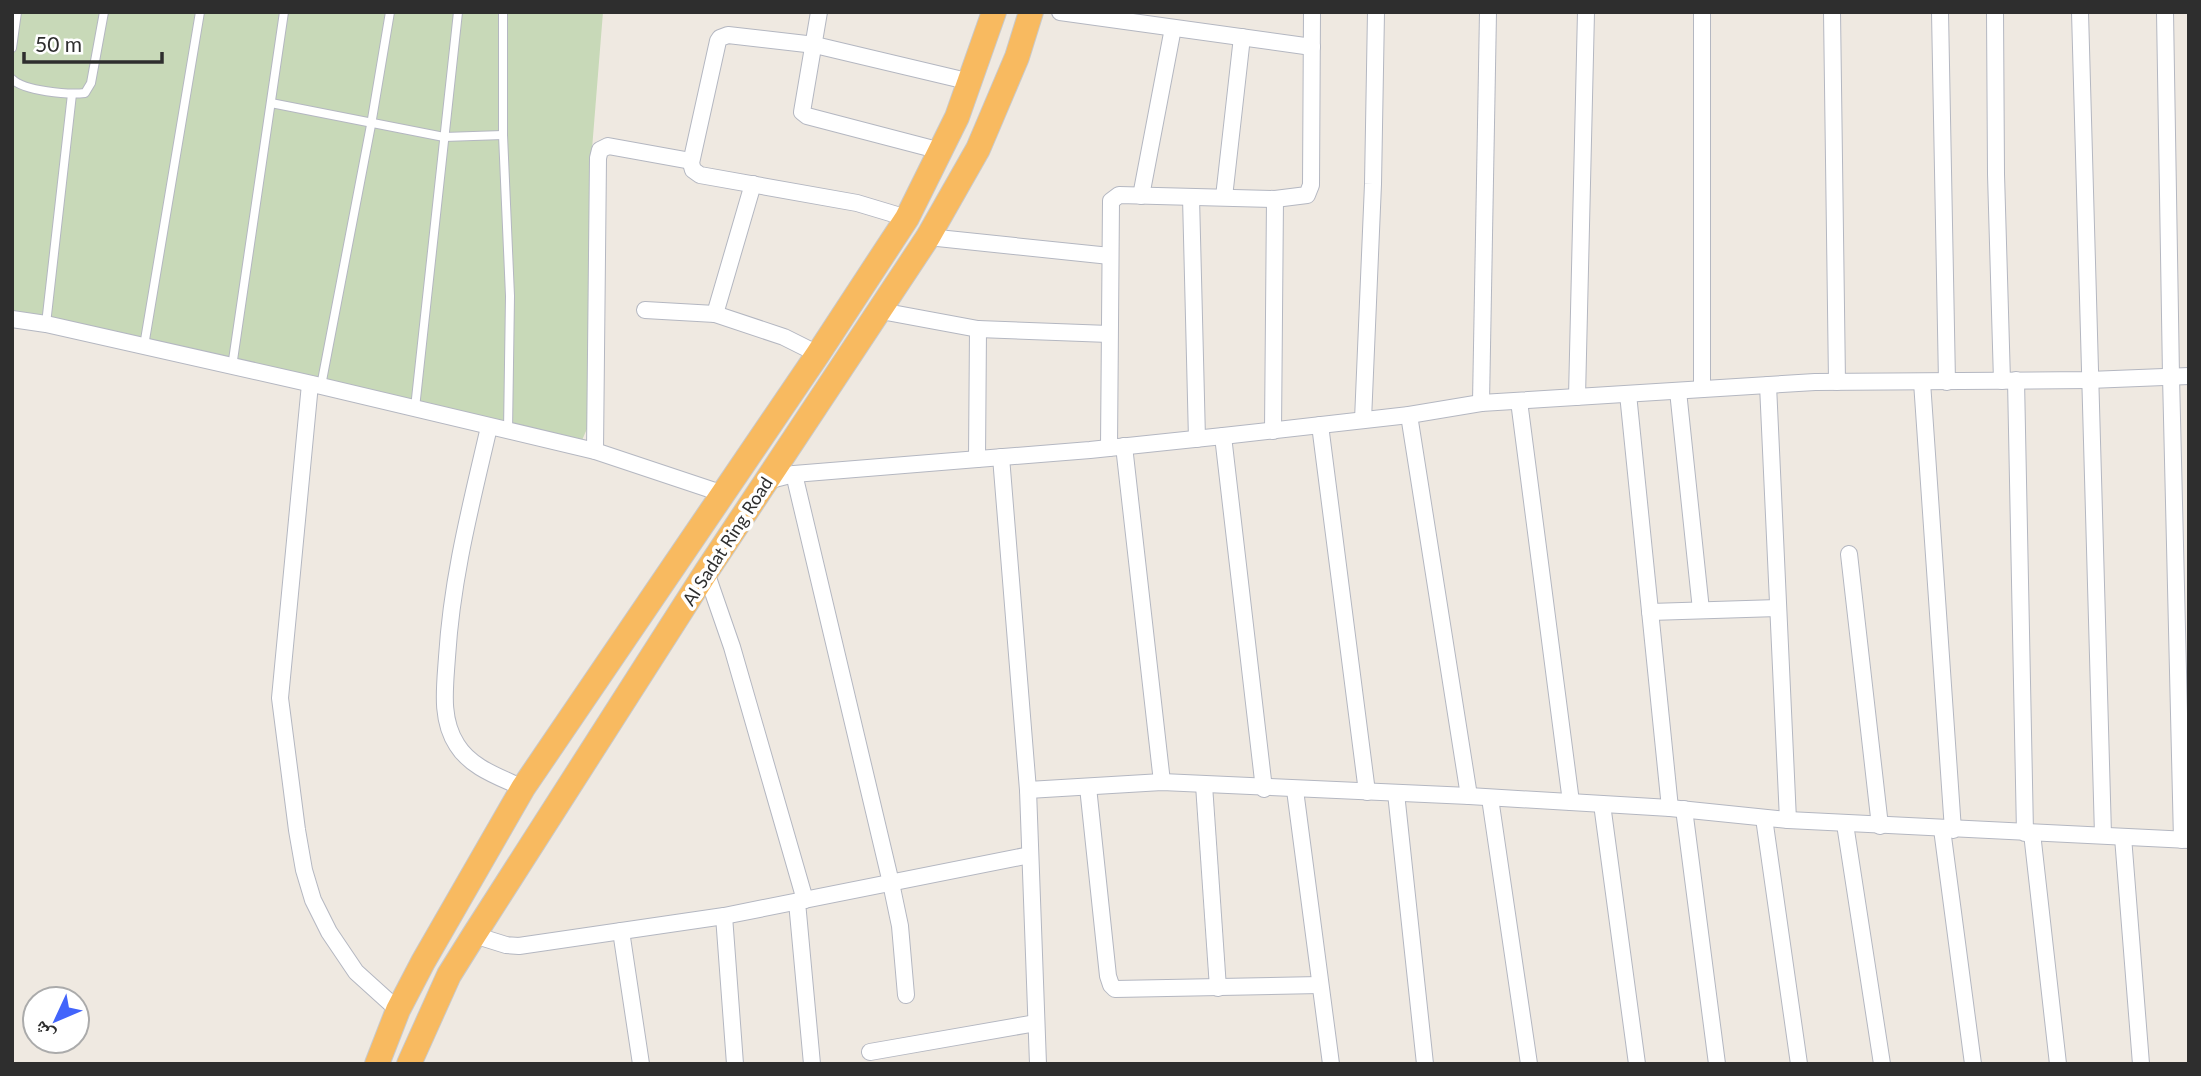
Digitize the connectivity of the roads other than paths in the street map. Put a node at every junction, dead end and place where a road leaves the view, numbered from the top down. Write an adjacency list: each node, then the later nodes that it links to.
1 (17, 12): 26 (lane)
2 (104, 12): 29 (lane)
3 (200, 12): 51 (lane)
4 (284, 12): 30 (lane)
5 (390, 12): 31 (lane)
6 (458, 12): 33 (lane)
7 (503, 12): 32 (lane)
8 (819, 12): 24 (street)
9 (993, 12): 28 (highway, Al Sadat Ring Road)
10 (1031, 12): 42 (highway, Al Sadat Ring Road)
11 (1060, 12): 22 (street)
12 (1312, 12): 25 (street)
13 (1376, 12): 71 (street)
14 (1488, 12): 68 (street)
15 (1586, 12): 66 (street)
16 (1702, 12): 63 (street)
17 (1832, 12): 58 (street)
18 (1940, 12): 60 (street)
19 (1995, 12): 57 (street)
20 (2080, 12): 56 (street)
21 (2165, 12): 54 (street)
22 (1173, 27): 23 (street); 37 (street)
23 (1242, 37): 25 (street); 39 (street)
24 (815, 45): 28 (street); 34 (street); 35 (street)
25 (1312, 47): 40 (street)
26 (12, 48)
27 (12, 79): 29 (lane)
28 (971, 82): 34 (highway, Al Sadat Ring Road)
29 (72, 94): 48 (lane)
30 (271, 103): 31 (lane); 53 (lane)
31 (371, 125): 33 (lane); 61 (lane)
32 (503, 135): 33 (lane); 74 (lane)
33 (444, 137): 69 (lane)
34 (941, 151): 41 (highway, Al Sadat Ring Road)
35 (691, 161): 36 (street); 79 (street)
36 (753, 184): 41 (street); 46 (street)
37 (1141, 196): 38 (street); 43 (street)
38 (1191, 197): 39 (street); 77 (street)
39 (1224, 197): 40 (street)
40 (1275, 199): 75 (street)
41 (907, 219): 52 (highway, Al Sadat Ring Road)
42 (928, 237): 43 (street); 45 (highway, Al Sadat Ring Road)
43 (1110, 256): 50 (street)
44 (645, 310): 46 (street)
45 (881, 311): 49 (street); 83 (highway, Al Sadat Ring Road)
46 (715, 314): 52 (street)
47 (12, 319): 48 (street)
48 (46, 324): 51 (street)
49 (978, 329): 50 (street); 81 (street)
50 (1109, 334): 78 (street)
51 (144, 346): 53 (street)
52 (818, 354): 84 (highway, Al Sadat Ring Road)
53 (232, 367): 61 (street)
54 (2171, 376): 55 (street); 56 (street); 114 (street)
55 (2189, 376)
56 (2089, 380): 57 (street); 112 (street)
57 (2009, 381): 60 (street); 111 (street)
58 (1837, 382): 59 (street); 62 (street)
59 (1922, 382): 60 (street); 110 (street)
60 (1947, 382)
61 (315, 385): 69 (street); 124 (street)
62 (1768, 385): 63 (street); 87 (street)
63 (1702, 389): 64 (street)
64 (1678, 391): 65 (street); 88 (street)
65 (1628, 394): 66 (street); 89 (street)
66 (1577, 397): 67 (street)
67 (1519, 401): 68 (street); 103 (street)
68 (1480, 403): 70 (street)
69 (415, 408): 73 (street)
70 (1409, 415): 71 (street); 101 (street)
71 (1363, 420): 72 (street)
72 (1320, 425): 75 (street); 99 (street)
73 (489, 427): 74 (street); 95 (street)
74 (508, 431): 79 (street)
75 (1273, 431): 76 (street)
76 (1223, 436): 77 (street); 96 (street)
77 (1197, 439): 78 (street)
78 (1116, 447): 80 (street); 92 (street)
79 (595, 451): 84 (street)
80 (1001, 457): 81 (street); 97 (street)
81 (977, 459): 82 (street)
82 (794, 474): 83 (street); 116 (street)
83 (767, 481): 86 (highway, Al Sadat Ring Road)
84 (724, 494): 90 (highway, Al Sadat Ring Road)
85 (1849, 554): 109 (street)
86 (706, 572): 91 (highway, Al Sadat Ring Road); 117 (street)
87 (1778, 608): 88 (street); 107 (street)
88 (1701, 610): 89 (street)
89 (1650, 612): 105 (street)
90 (549, 750): 91 (highway); 95 (highway, Al Sadat Ring Road)
91 (578, 772): 120 (highway, Al Sadat Ring Road)
92 (1162, 782): 93 (street); 94 (street)
93 (1204, 785): 96 (street); 122 (street)
94 (1088, 787): 97 (street); 122 (street)
95 (523, 788): 124 (highway, Al Sadat Ring Road)
96 (1264, 789): 98 (street)
97 (1028, 790): 115 (street)
98 (1295, 790): 99 (street); 121 (street)
99 (1367, 792): 100 (street)
100 (1396, 793): 101 (street); 134 (street)
101 (1469, 796): 102 (street)
102 (1490, 797): 103 (street); 135 (street)
103 (1571, 802): 104 (street)
104 (1602, 804): 105 (street); 136 (street)
105 (1677, 809): 106 (street); 137 (street)
106 (1764, 818): 107 (street); 138 (street)
107 (1788, 820): 108 (street)
108 (1845, 824): 109 (street); 139 (street)
109 (1880, 826): 110 (street)
110 (1948, 830): 111 (street); 140 (street)
111 (2029, 833): 112 (street); 141 (street)
112 (2103, 835): 113 (street)
113 (2123, 836): 114 (street); 142 (street)
114 (2185, 840)
115 (1030, 855): 116 (street); 125 (street)
116 (891, 883): 117 (street); 123 (street)
117 (801, 901): 118 (street); 131 (street)
118 (724, 916): 119 (street); 130 (street)
119 (621, 931): 120 (street); 129 (street)
120 (474, 935): 128 (highway, Al Sadat Ring Road)
121 (1320, 985): 122 (street); 133 (street)
122 (1218, 988)
123 (906, 995)
124 (398, 1010): 127 (highway, Al Sadat Ring Road)
125 (1037, 1024): 126 (street); 132 (street)
126 (870, 1052)
127 (377, 1064)
128 (409, 1064)
129 (641, 1064)
130 (735, 1064)
131 (812, 1064)
132 (1038, 1064)
133 (1331, 1064)
134 (1425, 1064)
135 (1529, 1064)
136 (1637, 1064)
137 (1717, 1064)
138 (1799, 1064)
139 (1882, 1064)
140 (1973, 1064)
141 (2057, 1064)
142 (2141, 1064)

